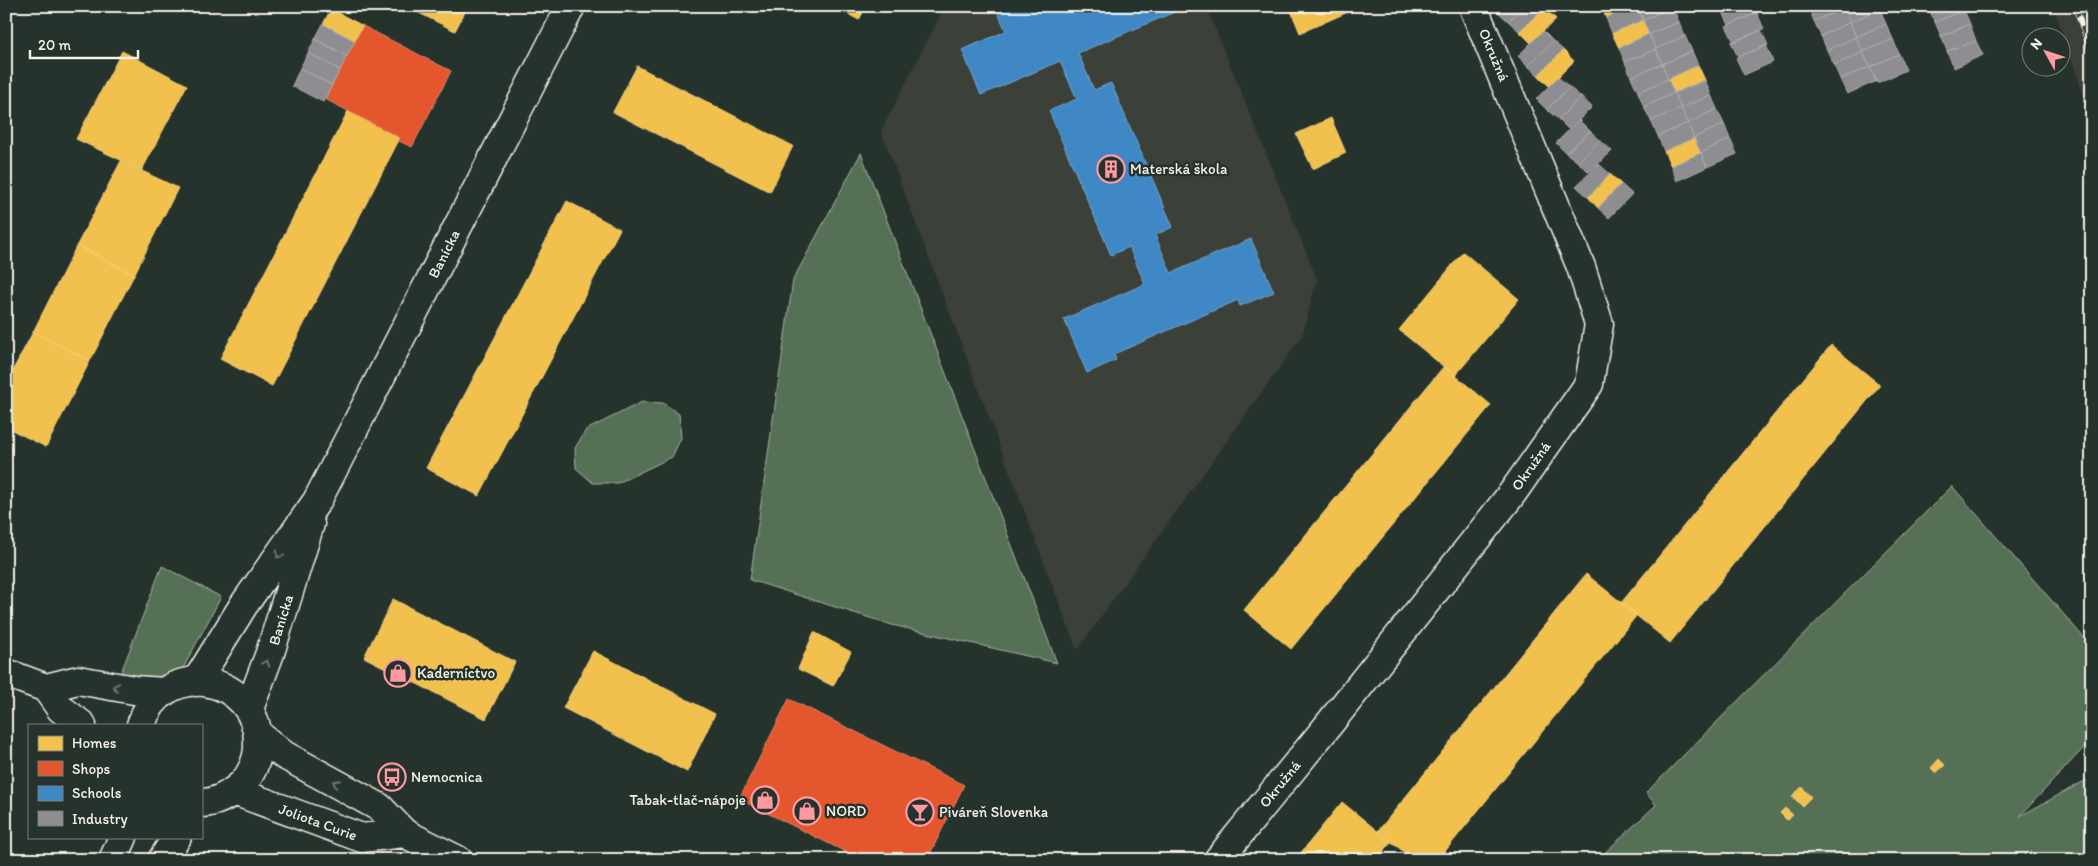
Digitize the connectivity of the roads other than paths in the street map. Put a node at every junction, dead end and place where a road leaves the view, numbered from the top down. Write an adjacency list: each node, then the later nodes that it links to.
1 (571, 6): 3 (street, Banícka)
2 (1473, 6): 20 (street, Okružná)
3 (317, 501): 5 (street, Banícka, one-way to 5); 8 (street, Banícka, one-way to 3)
4 (6, 673): 6 (street)
5 (196, 682): 7 (street); 8 (street)
6 (46, 688): 7 (street, one-way to 6); 9 (street)
7 (164, 692): 10 (street)
8 (249, 709): 11 (street)
9 (81, 724)
10 (141, 724)
11 (259, 735): 12 (street); 14 (street, one-way to 11)
12 (234, 791): 13 (street); 14 (street, Joliota Curie)
13 (203, 804)
14 (404, 834): 19 (street)
15 (123, 838): 17 (street)
16 (176, 838): 18 (street)
17 (113, 860)
18 (162, 860)
19 (458, 860)
20 (1218, 860)

